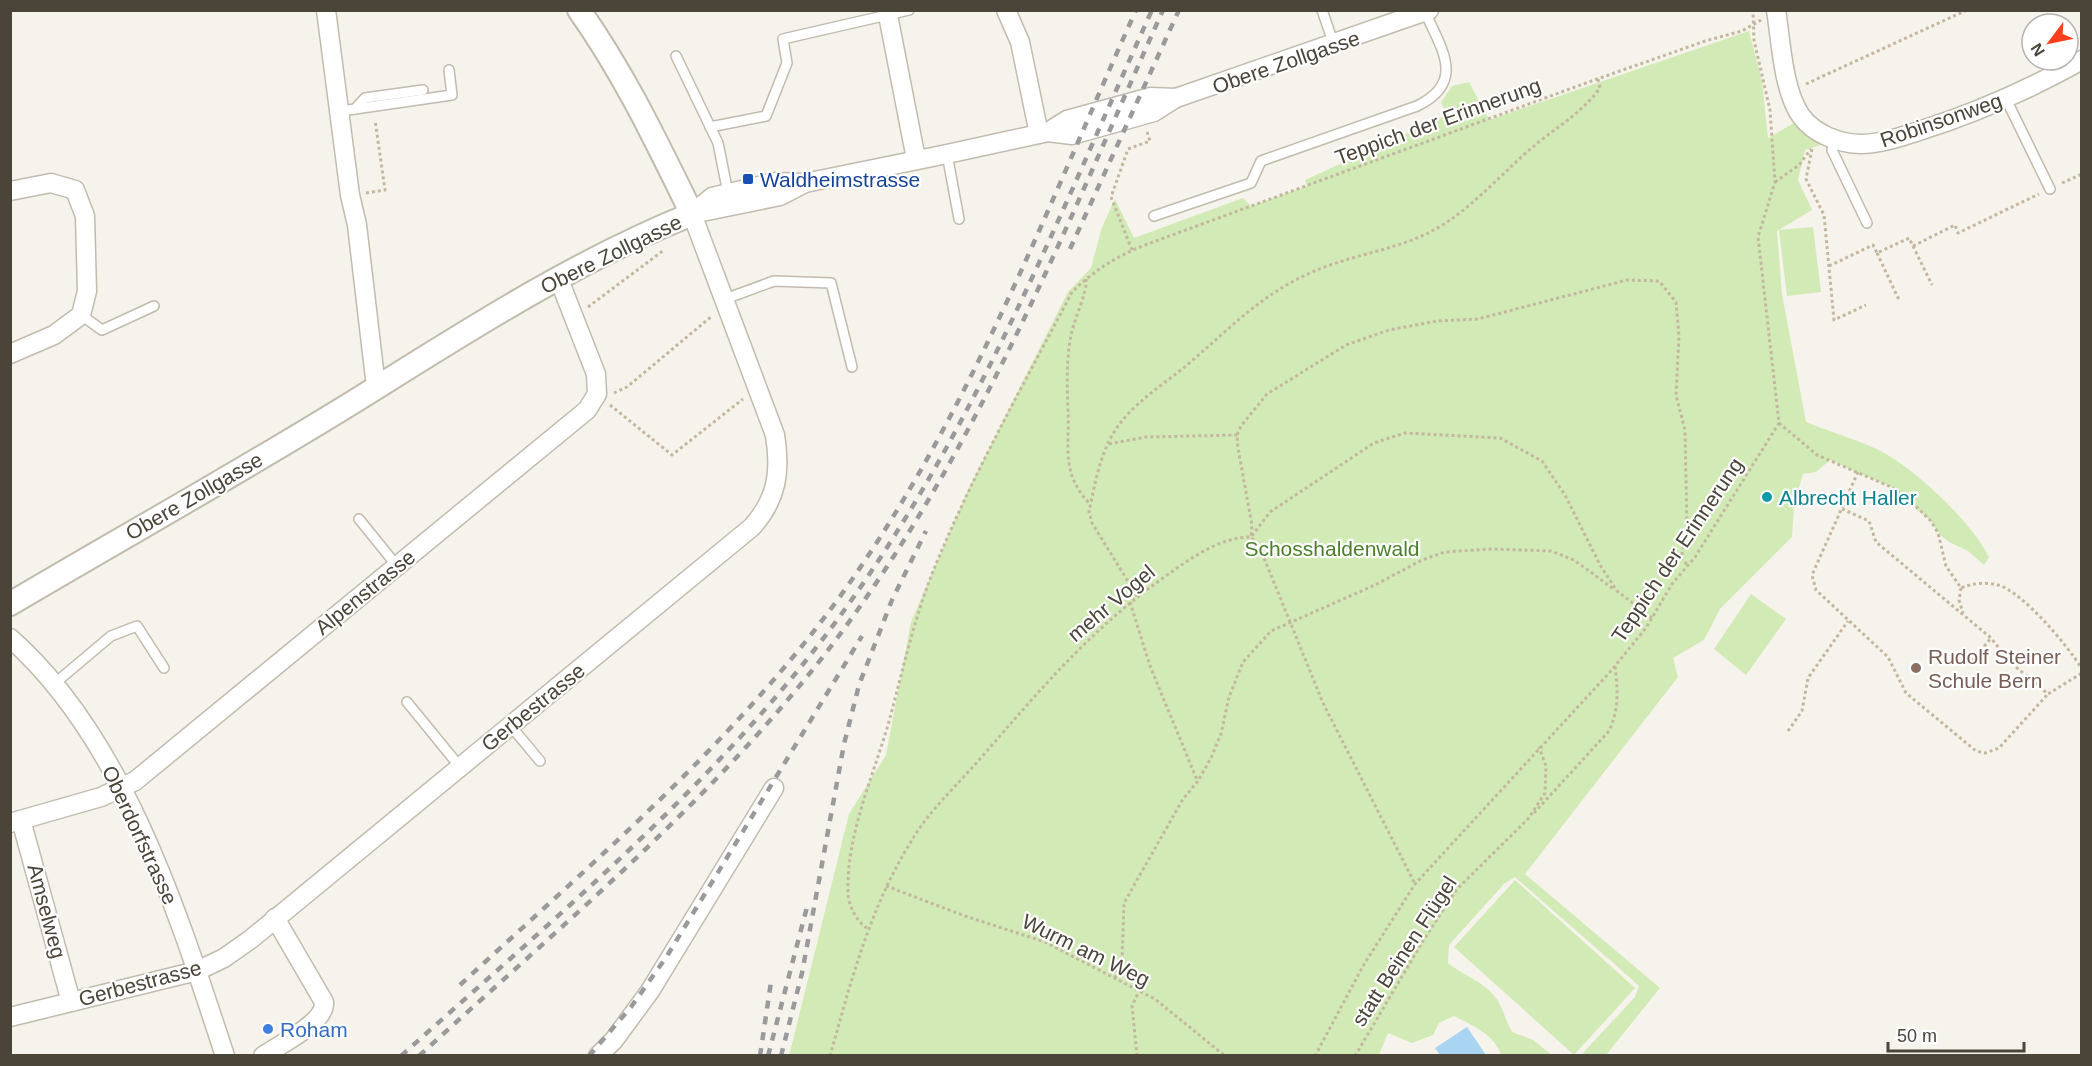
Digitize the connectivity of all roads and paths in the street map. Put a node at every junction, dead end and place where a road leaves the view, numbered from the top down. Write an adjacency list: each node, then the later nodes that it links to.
1 (326, 10): 21 (street)
2 (579, 10): 35 (street)
3 (909, 10): 10 (lane)
4 (1006, 10): 24 (street)
5 (1322, 10): 12 (lane)
6 (1754, 10): 11 (path)
7 (1776, 10): 18 (street, Robinsonweg)
8 (1427, 11): 12 (street, Obere Zollgasse); 36 (lane)
9 (1964, 11): 18 (path)
10 (887, 13): 23 (lane); 27 (street)
11 (1754, 22): 16 (path, Teppich der Erinnerung); 29 (path)
12 (1335, 45): 24 (street, Obere Zollgasse)
13 (676, 56): 23 (lane)
14 (2082, 60): 19 (street, Robinsonweg)
15 (449, 70): 20 (lane)
16 (1598, 78): 41 (path, Teppich der Erinnerung); 60 (path)
17 (423, 90): 21 (lane)
18 (1790, 90): 25 (street, Robinsonweg)
19 (2006, 99): 25 (street, Robinsonweg); 31 (lane)
20 (374, 107): 21 (lane); 34 (path)
21 (348, 110): 34 (street)
22 (1145, 124): 41 (path)
23 (710, 127): 33 (lane)
24 (1044, 133): 26 (street, Obere Zollgasse)
25 (1834, 139): 38 (lane)
26 (947, 154): 27 (street, Obere Zollgasse); 37 (lane)
27 (916, 159): 30 (street, Obere Zollgasse)
28 (2082, 174): 31 (path)
29 (1775, 182): 43 (path); 58 (path)
30 (805, 183): 33 (street, Obere Zollgasse); 35 (street, Obere Zollgasse)
31 (2050, 189): 39 (path)
32 (10, 191): 51 (street)
33 (728, 193): 35 (street, Obere Zollgasse)
34 (352, 203): 55 (street)
35 (692, 214): 44 (street, Obere Zollgasse); 48 (street, Gerbestrasse)
36 (1154, 216)
37 (959, 219)
38 (1867, 223)
39 (1913, 246): 42 (path); 46 (path)
40 (668, 247): 52 (path)
41 (1132, 250): 45 (path, Teppich der Erinnerung)
42 (1877, 253): 43 (path); 47 (path)
43 (1829, 266): 49 (path)
44 (558, 277): 52 (street); 55 (street, Obere Zollgasse)
45 (1086, 278): 62 (path); 99 (path, Teppich der Erinnerung)
46 (1932, 285)
47 (1899, 300)
48 (726, 301): 54 (lane); 56 (street, Gerbestrasse); 57 (path)
49 (1866, 305)
50 (154, 306): 51 (lane)
51 (81, 315): 53 (street)
52 (574, 318): 57 (street)
53 (10, 354)
54 (852, 367)
55 (376, 387): 72 (street, Obere Zollgasse)
56 (758, 387): 57 (path); 86 (street, Gerbestrasse)
57 (597, 394): 67 (street, Alpenstrasse)
58 (1779, 423): 61 (path); 66 (path, Teppich der Erinnerung)
59 (1237, 435): 60 (path); 65 (path); 66 (path)
60 (1109, 444): 62 (path)
61 (1858, 472): 63 (path); 68 (path)
62 (1090, 504): 70 (path)
63 (1842, 509): 73 (path); 76 (path)
64 (359, 519): 67 (lane)
65 (1251, 537): 69 (path); 70 (path, mehr Vogel); 75 (path)
66 (1688, 565): 74 (path, Teppich der Erinnerung)
67 (396, 566): 92 (street, Alpenstrasse)
68 (1961, 588): 73 (path); 82 (path)
69 (1617, 591): 74 (path); 75 (path)
70 (1137, 596): 71 (path, mehr Vogel)
71 (1130, 602): 91 (path); 97 (path, mehr Vogel)
72 (10, 604)
73 (1964, 615): 78 (path)
74 (1652, 618): 80 (path, Teppich der Erinnerung)
75 (1290, 621): 91 (path); 96 (path)
76 (1848, 621): 84 (path); 87 (path)
77 (10, 638): 83 (street, Oberdorfstrasse)
78 (1991, 638): 79 (path); 84 (path)
79 (1969, 665)
80 (1615, 666): 88 (path, Teppich der Erinnerung); 94 (path)
81 (164, 668): 83 (lane)
82 (2082, 671): 84 (path)
83 (54, 684): 92 (street, Oberdorfstrasse)
84 (2048, 694)
85 (407, 702): 90 (lane)
86 (510, 725): 89 (lane); 90 (street, Gerbestrasse)
87 (1788, 731)
88 (1539, 746): 94 (path, statt Beinen Flügel); 96 (path, Teppich der Erinnerung)
89 (540, 761)
90 (460, 767): 98 (street, Gerbestrasse)
91 (1198, 781): 101 (path)
92 (122, 788): 95 (street, Alpenstrasse); 100 (street, Oberdorfstrasse)
93 (774, 788): 107 (street)
94 (1528, 819): 112 (path, statt Beinen Flügel)
95 (16, 821): 103 (street, Amselweg)
96 (1415, 884): 111 (path, Teppich der Erinnerung)
97 (886, 886): 99 (path, mehr Vogel); 101 (path, Wurm am Weg)
98 (275, 918): 100 (street, Gerbestrasse); 106 (street)
99 (867, 928): 108 (path, mehr Vogel)
100 (197, 971): 103 (street, Gerbestrasse); 105 (street, Oberdorfstrasse)
101 (1115, 978): 102 (path, Wurm am Weg)
102 (1139, 991): 109 (path); 110 (path, Wurm am Weg)
103 (71, 1002): 104 (street, Gerbestrasse)
104 (10, 1017)
105 (225, 1056)
106 (263, 1056)
107 (598, 1056)
108 (830, 1056)
109 (1137, 1056)
110 (1225, 1056)
111 (1315, 1056)
112 (1355, 1056)

